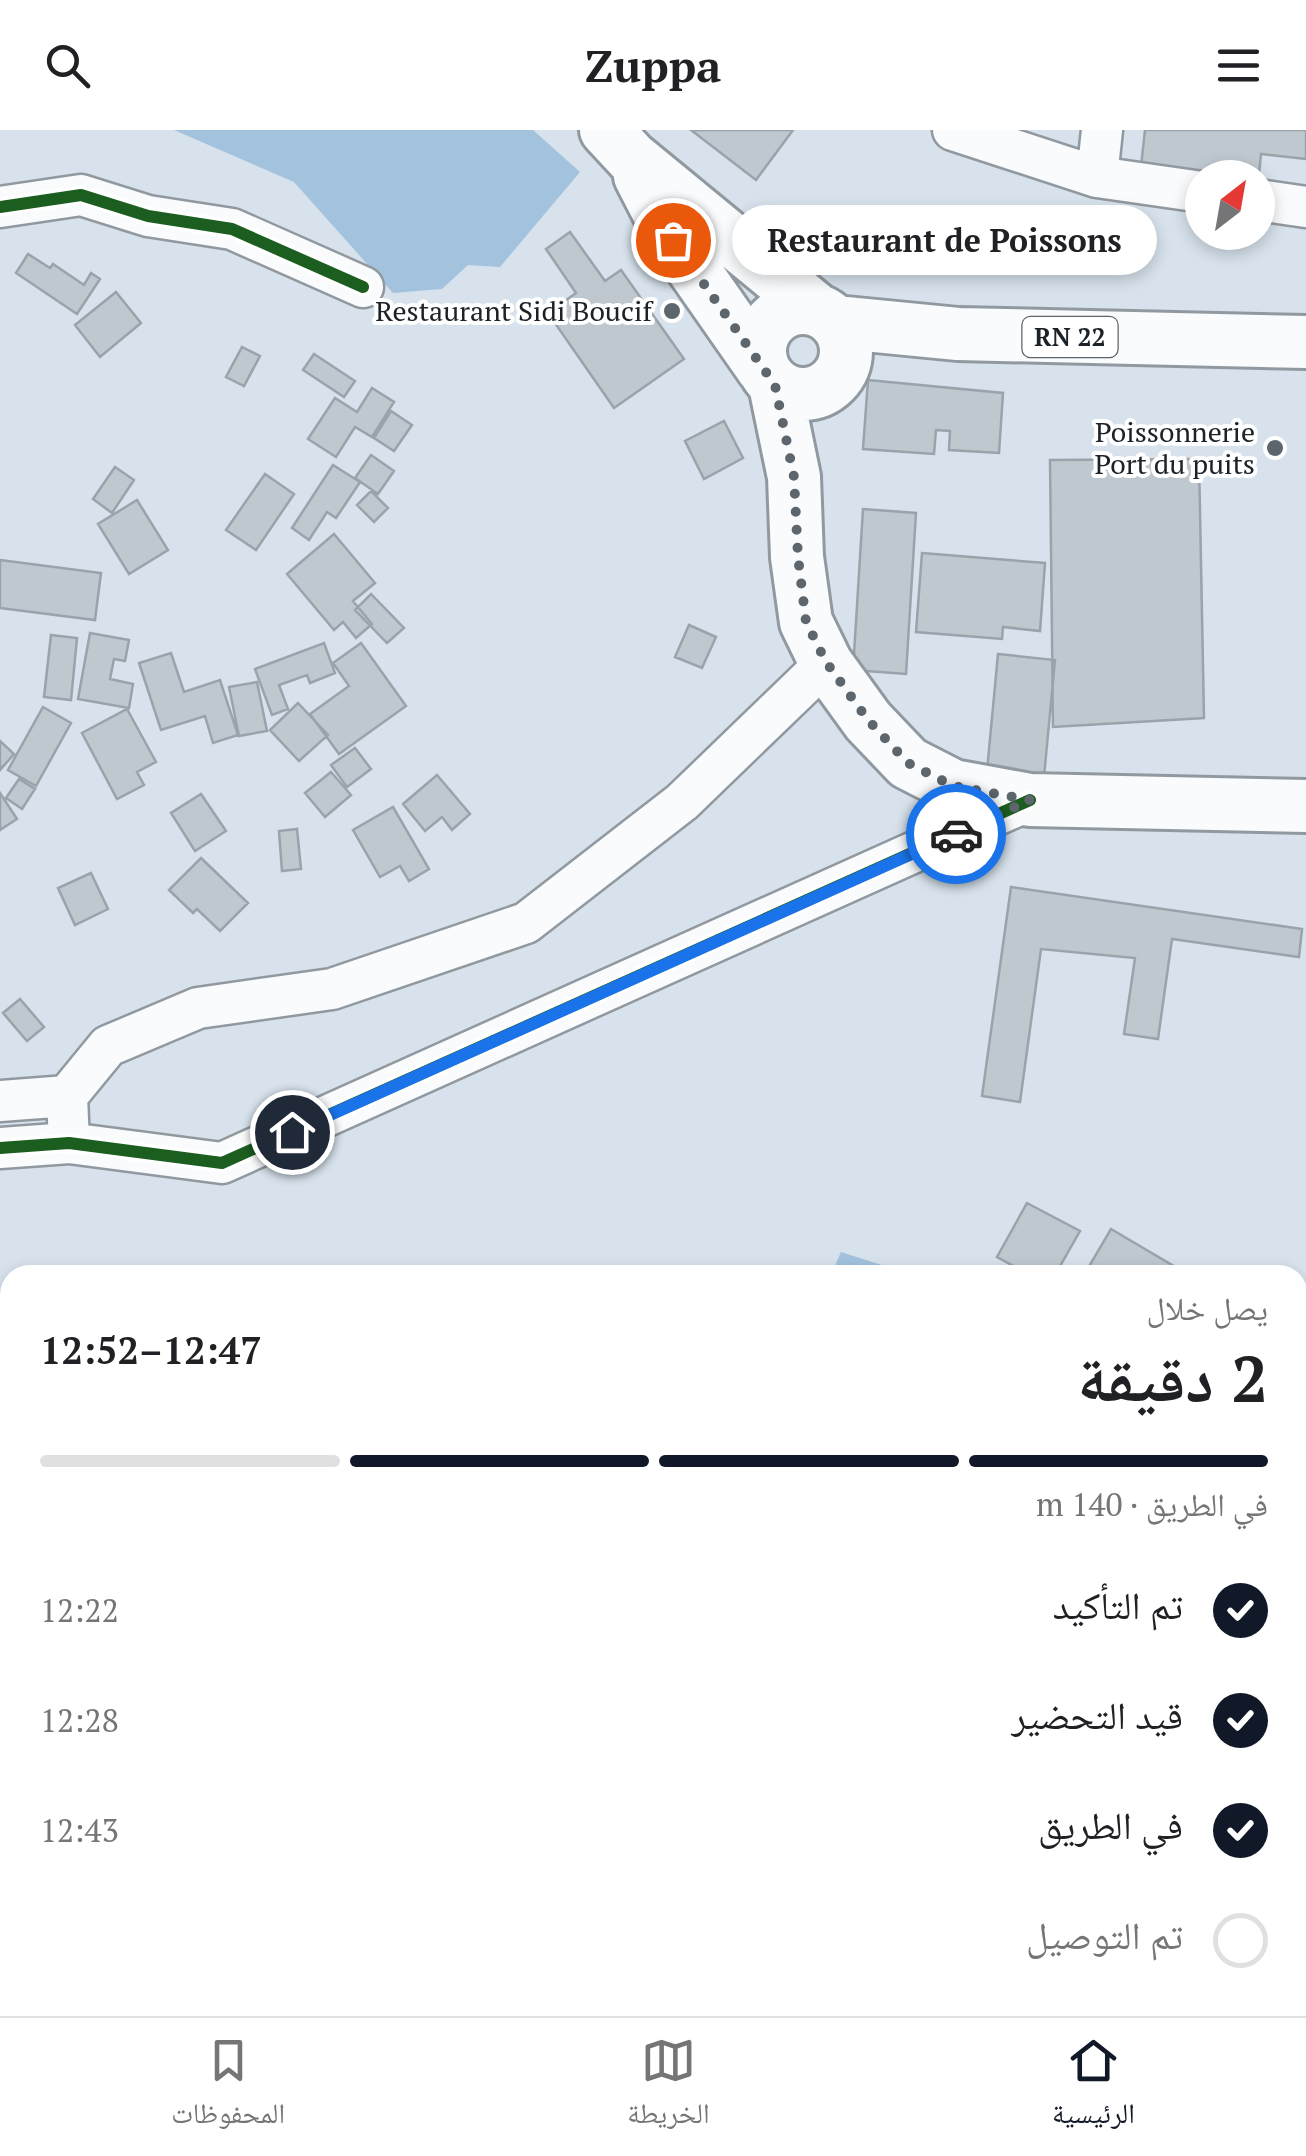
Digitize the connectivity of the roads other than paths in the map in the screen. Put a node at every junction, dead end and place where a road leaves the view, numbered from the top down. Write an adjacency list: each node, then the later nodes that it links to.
1 (953, 130): 4 (street)
2 (1102, 130): 4 (street)
3 (618, 143): 10 (main road); 12 (main road)
4 (1097, 177): 5 (street)
5 (1185, 190)
6 (1275, 202): 7 (street)
7 (1306, 206)
8 (0, 207): 9 (street)
9 (363, 287)
10 (826, 316): 11 (main road, RN 22); 12 (main road); 12 (main road)
11 (1306, 342)
12 (769, 377): 13 (main road)
13 (826, 662): 14 (main road); 16 (street)
14 (1030, 800): 15 (main road); 18 (street)
15 (1306, 806)
16 (67, 1096): 17 (street); 18 (street)
17 (0, 1101)
18 (69, 1144): 19 (street)
19 (0, 1148)

